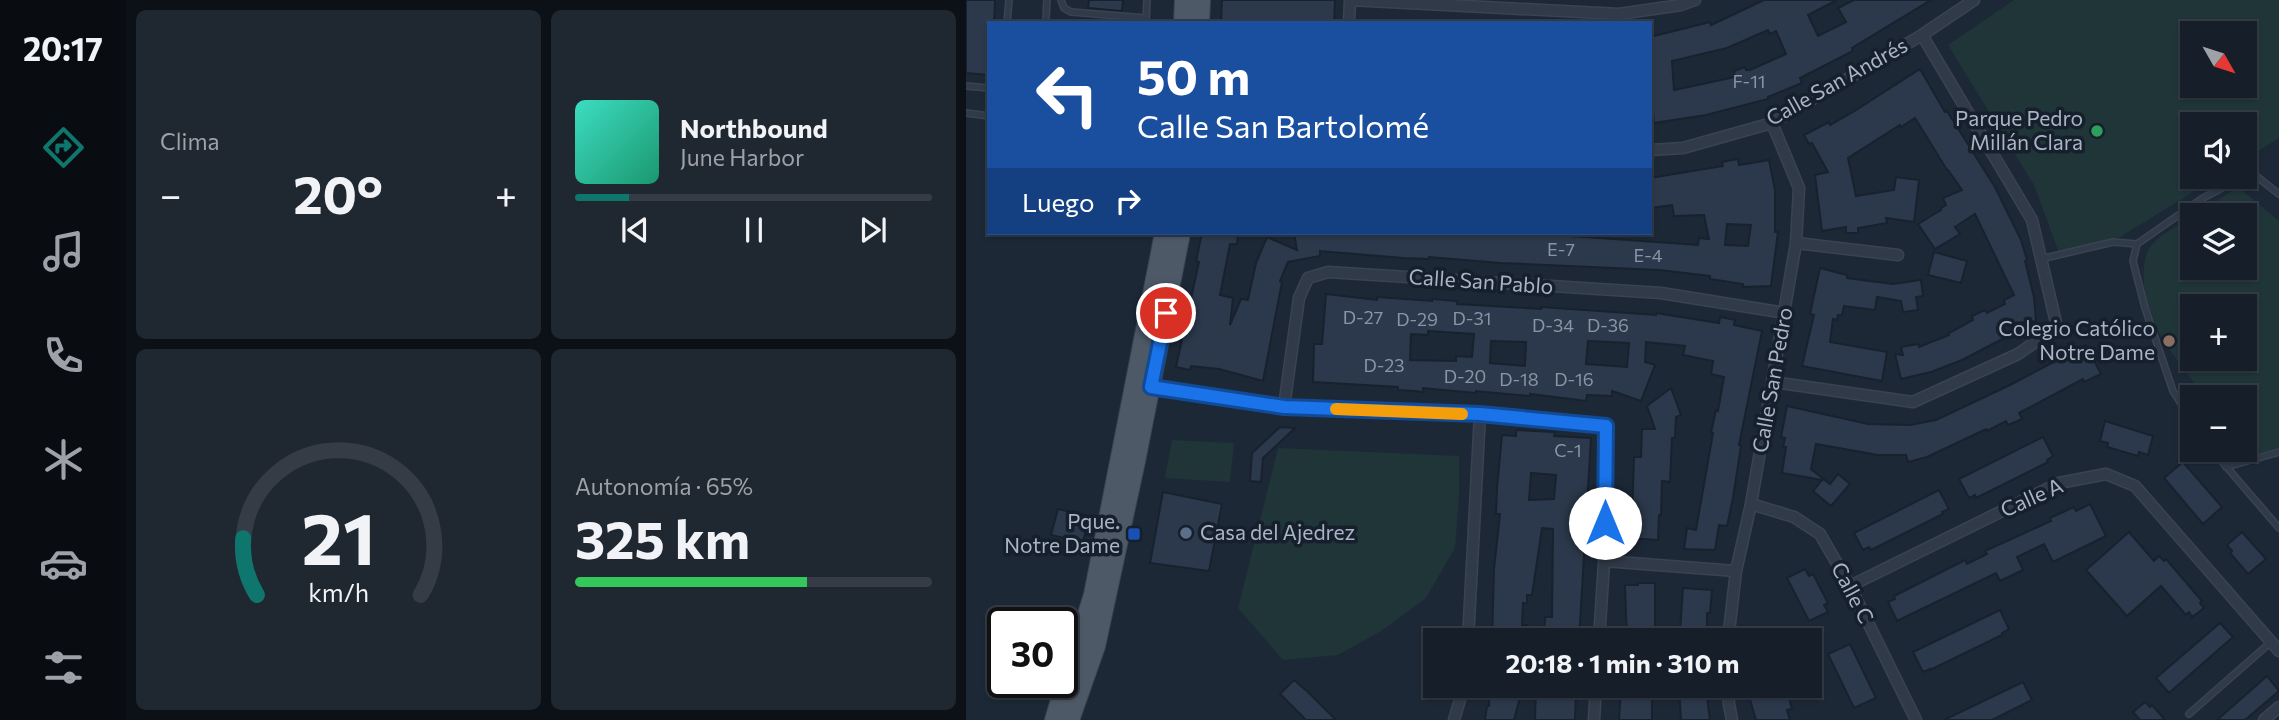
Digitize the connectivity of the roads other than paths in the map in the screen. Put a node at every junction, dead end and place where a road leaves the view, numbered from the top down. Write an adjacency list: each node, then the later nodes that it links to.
1 (1009, 0): 14 (lane)
2 (1047, 0): 12 (lane)
3 (1061, 0): 13 (lane)
4 (1147, 0): 13 (lane)
5 (1184, 0): 15 (main road)
6 (1201, 0): 16 (main road)
7 (1350, 0): 11 (street); 17 (street)
8 (1695, 0): 10 (street)
9 (1974, 0): 18 (street, Calle San Andrés)
10 (1681, 3): 11 (street)
11 (1495, 4)
12 (1046, 19)
13 (1146, 20)
14 (1007, 21)
15 (1182, 21)
16 (1200, 21)
17 (1349, 21)
18 (1922, 35): 23 (street, Calle San Andrés); 33 (street)
19 (966, 86): 20 (lane)
20 (987, 88)
21 (966, 113): 22 (lane)
22 (987, 116)
23 (1772, 123): 24 (street, Calle San Andrés); 30 (street, Calle San Pedro)
24 (1652, 150)
25 (2257, 177): 27 (lane)
26 (2220, 189): 31 (lane)
27 (2279, 194)
28 (1164, 235): 36 (main road)
29 (1181, 235): 36 (main road)
30 (1796, 243): 32 (street); 34 (street, Calle San Pedro)
31 (2137, 244): 33 (lane); 37 (lane)
32 (1898, 255)
33 (2041, 259): 35 (street)
34 (1785, 313): 35 (street, Calle San Pedro); 38 (street, Calle San Pablo)
35 (1773, 382): 43 (street, Calle San Pedro)
36 (1143, 386): 38 (street); 52 (main road)
37 (2180, 402)
38 (1284, 407): 39 (street)
39 (1480, 414): 45 (street); 48 (street)
40 (2279, 452): 42 (lane)
41 (2222, 462): 42 (lane)
42 (2226, 467): 44 (lane)
43 (1751, 504): 46 (street, Calle San Pedro); 47 (street, Calle C)
44 (2279, 528)
45 (1604, 561): 46 (street); 49 (street)
46 (1736, 571): 50 (street, Calle San Pedro)
47 (1850, 586): 51 (street, Calle A); 65 (street, Calle C)
48 (1469, 628)
49 (1600, 628)
50 (1729, 628)
51 (2275, 647): 59 (lane)
52 (1078, 676)
53 (1066, 698): 60 (main road)
54 (1073, 698): 61 (main road)
55 (1460, 698): 62 (street)
56 (1595, 698): 63 (street)
57 (1729, 698): 64 (street)
58 (2279, 707): 66 (street)
59 (2189, 714)
60 (1054, 720)
61 (1070, 720)
62 (1454, 720)
63 (1594, 720)
64 (1732, 720)
65 (1916, 720)
66 (2264, 720)

